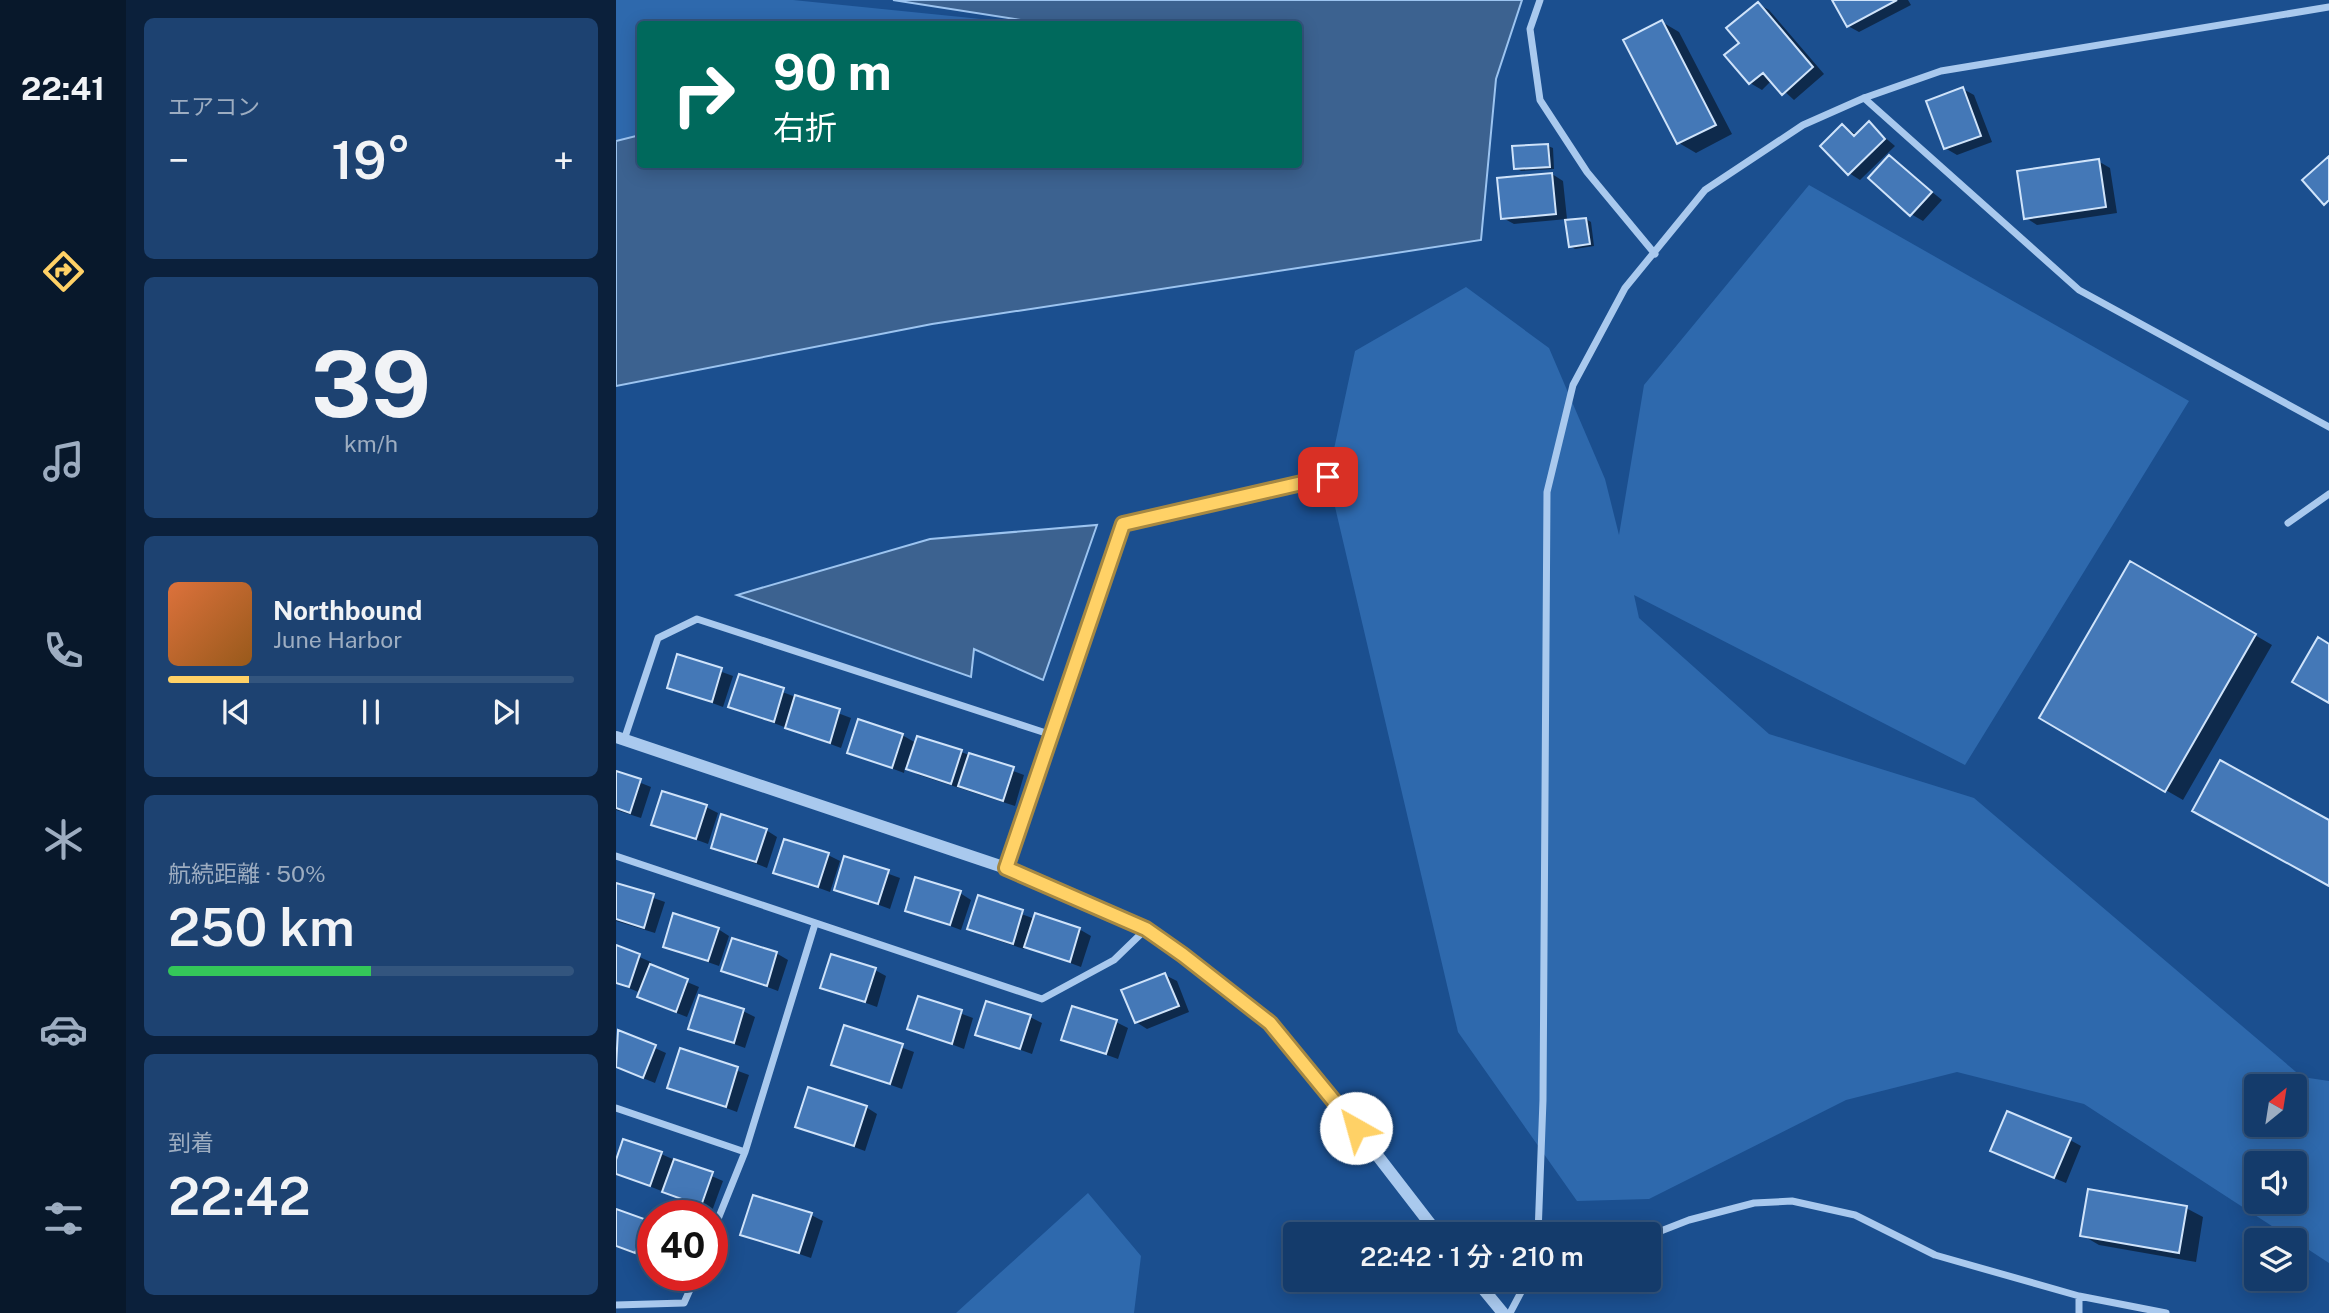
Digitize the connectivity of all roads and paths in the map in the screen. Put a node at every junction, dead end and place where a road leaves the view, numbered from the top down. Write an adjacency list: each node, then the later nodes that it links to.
1 (1540, 0): 4 (street)
2 (2329, 7): 3 (street)
3 (1864, 97): 4 (street); 5 (street)
4 (1656, 254): 19 (street)
5 (2329, 427)
6 (1328, 477): 9 (street)
7 (2329, 494): 8 (street)
8 (2288, 523)
9 (1049, 734): 10 (street); 12 (street)
10 (620, 738): 12 (street)
11 (616, 856): 13 (street)
12 (1006, 868): 14 (street)
13 (815, 924): 14 (street); 16 (street)
14 (1146, 929): 18 (street)
15 (616, 1108): 16 (street)
16 (745, 1152): 17 (street)
17 (726, 1200)
18 (1429, 1222)
19 (1538, 1222)
20 (1661, 1231): 24 (street)
21 (689, 1291): 25 (street)
22 (1486, 1292): 26 (street)
23 (1521, 1292): 27 (street)
24 (2080, 1296): 28 (street); 29 (street)
25 (616, 1305)
26 (1503, 1313)
27 (1510, 1313)
28 (2079, 1313)
29 (2166, 1313)

